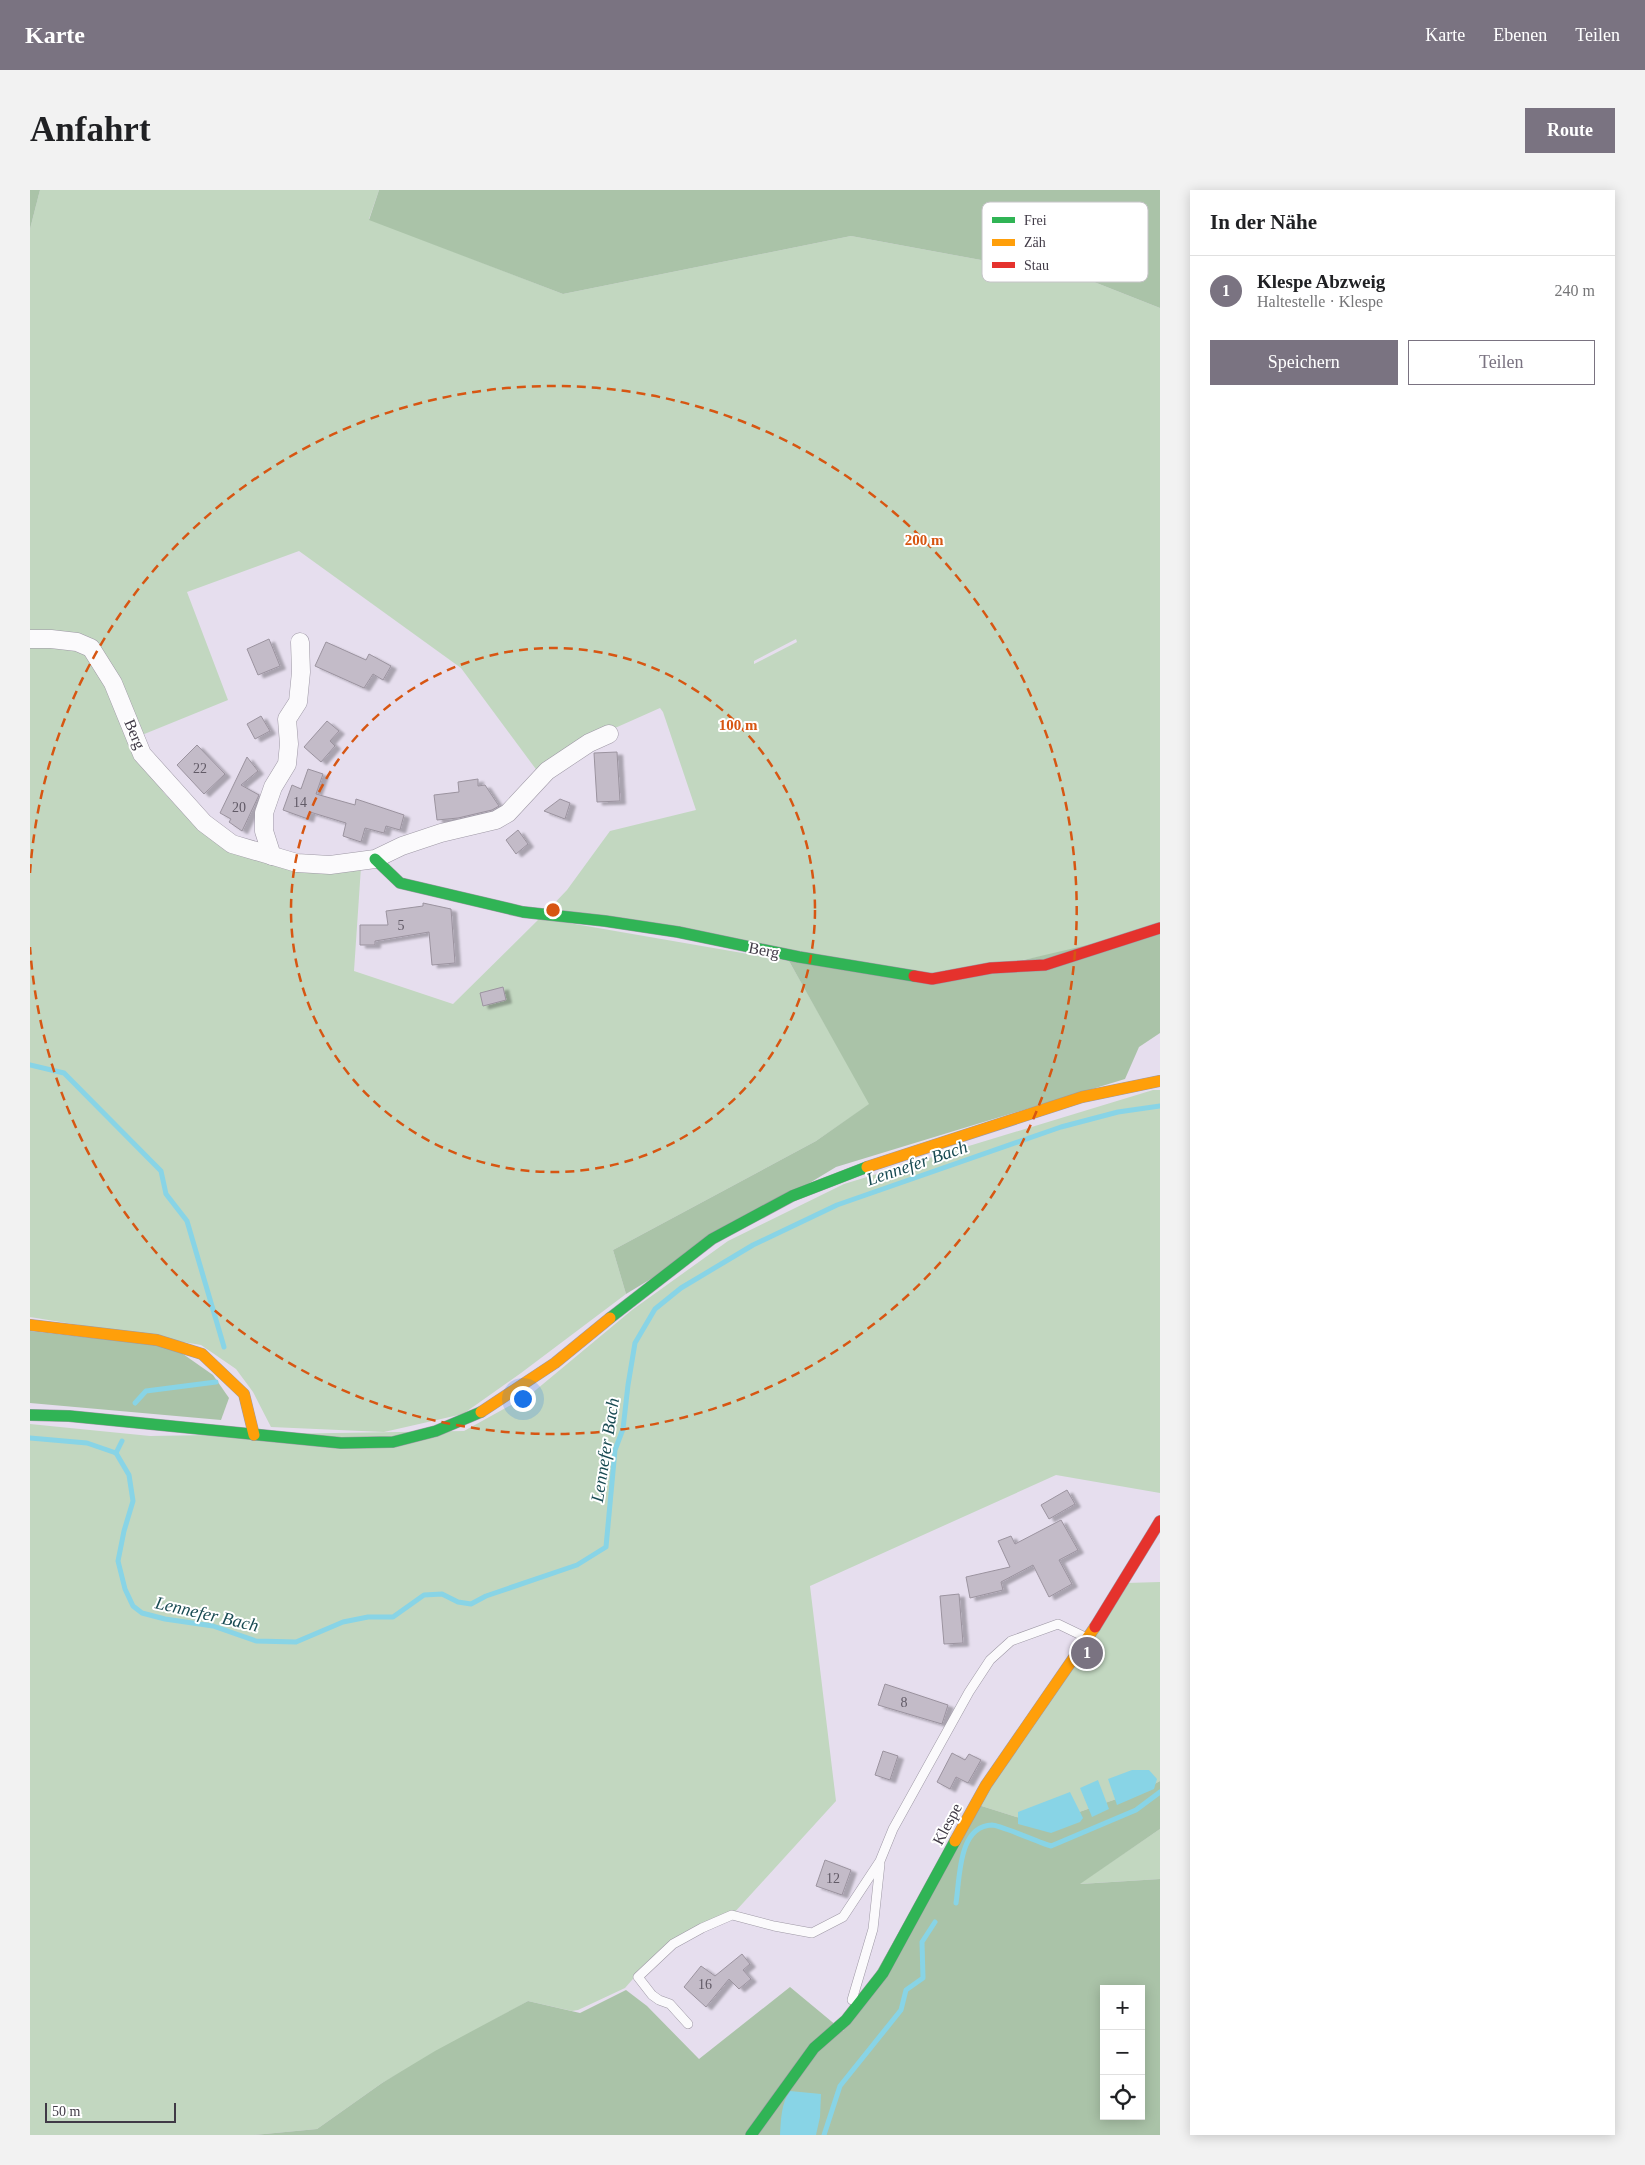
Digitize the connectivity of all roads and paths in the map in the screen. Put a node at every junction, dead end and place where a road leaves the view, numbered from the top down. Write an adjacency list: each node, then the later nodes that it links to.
1 (30, 639): 4 (street, Berg)
2 (300, 642): 4 (street)
3 (609, 734): 5 (street, Berg)
4 (272, 856): 5 (street, Berg)
5 (375, 859): 6 (street, Berg)
6 (1160, 928)
7 (1160, 1081): 10 (street)
8 (30, 1325): 10 (street)
9 (30, 1415): 10 (street)
10 (254, 1435)
11 (1160, 1520): 12 (street, Klespe)
12 (1087, 1639): 13 (lane); 14 (street, Klespe)
13 (880, 1861): 14 (lane); 15 (lane)
14 (846, 2020): 16 (street, Klespe)
15 (688, 2024)
16 (751, 2134)

